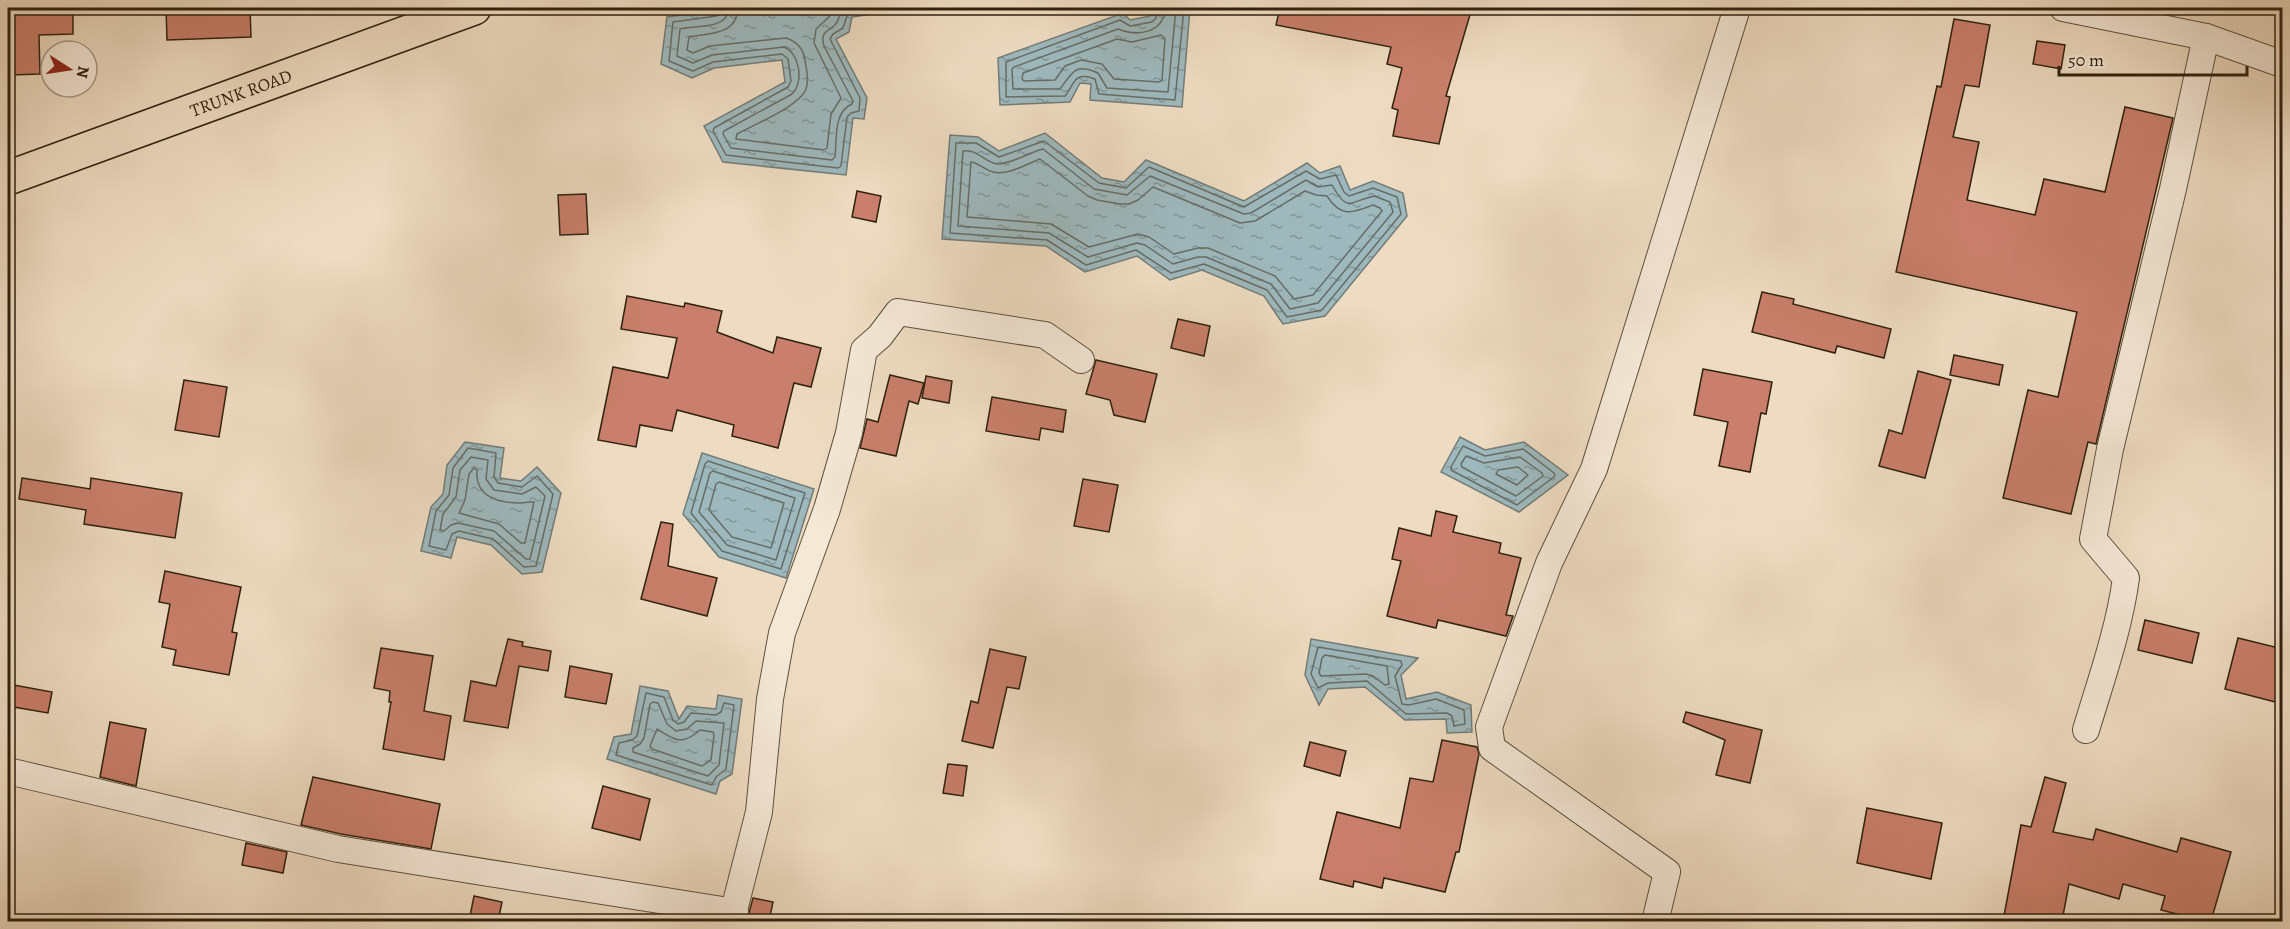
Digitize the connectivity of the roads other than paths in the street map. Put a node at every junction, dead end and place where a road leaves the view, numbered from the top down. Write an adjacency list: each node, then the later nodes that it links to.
1 (474, 8): 6 (main road, TRUNK ROAD)
2 (1737, 8): 11 (street)
3 (2063, 8): 4 (street)
4 (2206, 37): 5 (street); 8 (street)
5 (2283, 64)
6 (8, 178)
7 (1081, 360): 10 (street)
8 (2086, 730)
9 (8, 771): 10 (street)
10 (733, 917)
11 (1655, 921)

